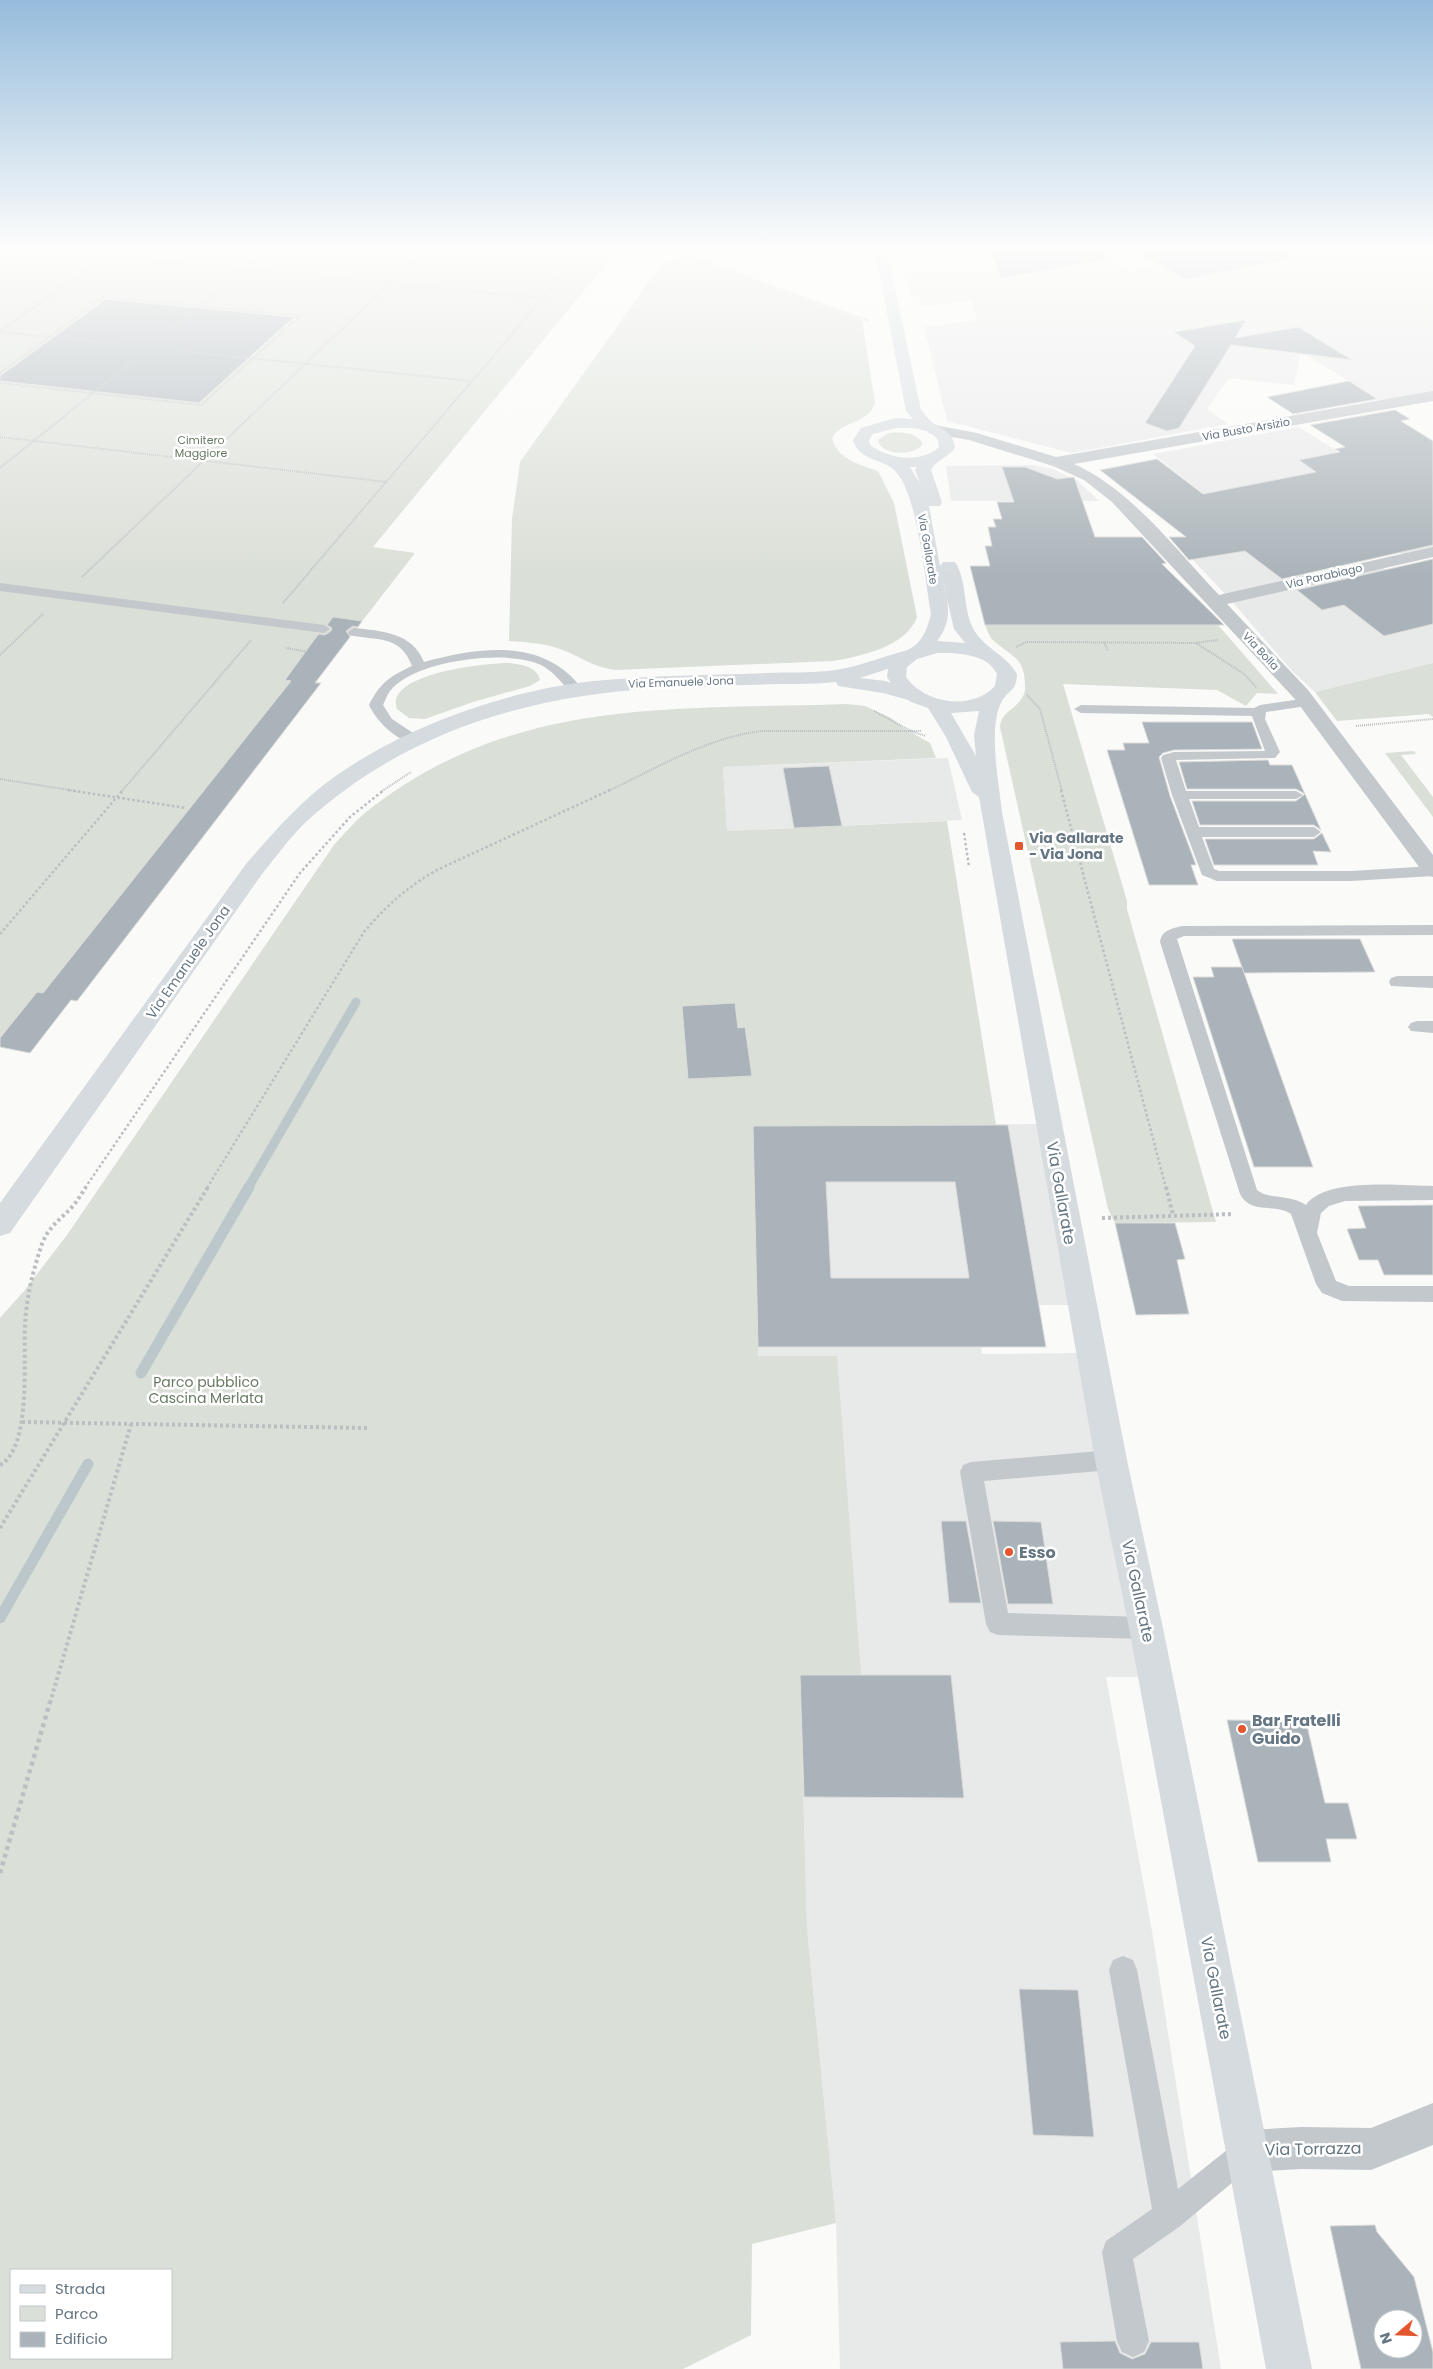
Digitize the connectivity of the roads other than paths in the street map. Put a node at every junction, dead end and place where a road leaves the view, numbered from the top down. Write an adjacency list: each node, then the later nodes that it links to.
1 (887, 357): 4 (main road)
2 (903, 357): 5 (main road, Via Gallarate)
3 (1433, 396): 8 (street, Via Busto Arsizio)
4 (884, 425): 5 (main road, Via Gallarate); 7 (main road, Via Gallarate)
5 (932, 428): 6 (main road, Via Gallarate); 8 (street, Via Bolla)
6 (934, 457): 7 (main road, Via Gallarate); 8 (street, Via Bolla); 15 (main road, Via Gallarate)
7 (883, 458): 14 (main road, Via Gallarate)
8 (1059, 463): 11 (street, Via Bolla)
9 (1433, 552): 11 (street, Via Parabiago)
10 (0, 587): 12 (lane)
11 (1216, 601): 21 (street, Via Bolla)
12 (324, 629)
13 (354, 632): 16 (lane)
14 (914, 653): 15 (main road, Via Gallarate); 17 (main road, Via Emanuele Jona); 19 (main road, Via Gallarate)
15 (986, 654): 20 (main road, Via Gallarate)
16 (420, 668): 18 (lane); 25 (lane)
17 (786, 679): 18 (main road, Via Emanuele Jona); 19 (main road, Via Emanuele Jona)
18 (576, 690): 25 (main road, Via Emanuele Jona)
19 (912, 695): 22 (main road, Via Gallarate)
20 (991, 701): 22 (main road, Via Gallarate); 28 (main road, Via Gallarate)
21 (1308, 702): 24 (lane); 31 (street, Via Bolla)
22 (936, 705): 28 (main road, Via Gallarate)
23 (1081, 709): 24 (lane)
24 (1258, 712): 26 (lane)
25 (415, 739): 36 (main road, Via Emanuele Jona)
26 (1179, 795): 27 (lane); 29 (lane)
27 (1296, 795)
28 (991, 812): 39 (main road, Via Gallarate)
29 (1193, 832): 30 (lane); 31 (lane)
30 (1314, 832)
31 (1433, 870)
32 (1433, 930): 37 (lane)
33 (1397, 982): 34 (lane)
34 (1433, 982)
35 (1433, 1193): 37 (lane)
36 (0, 1225)
37 (1308, 1231): 38 (lane)
38 (1433, 1294)
39 (1111, 1460): 40 (main road, Via Gallarate); 40 (lane)
40 (1146, 1628): 43 (main road, Via Gallarate)
41 (1123, 1970): 44 (lane)
42 (1433, 2124): 43 (street, Via Torrazza)
43 (1248, 2151): 44 (lane); 46 (main road, Via Gallarate)
44 (1168, 2216): 45 (lane)
45 (1133, 2341)
46 (1289, 2369)

